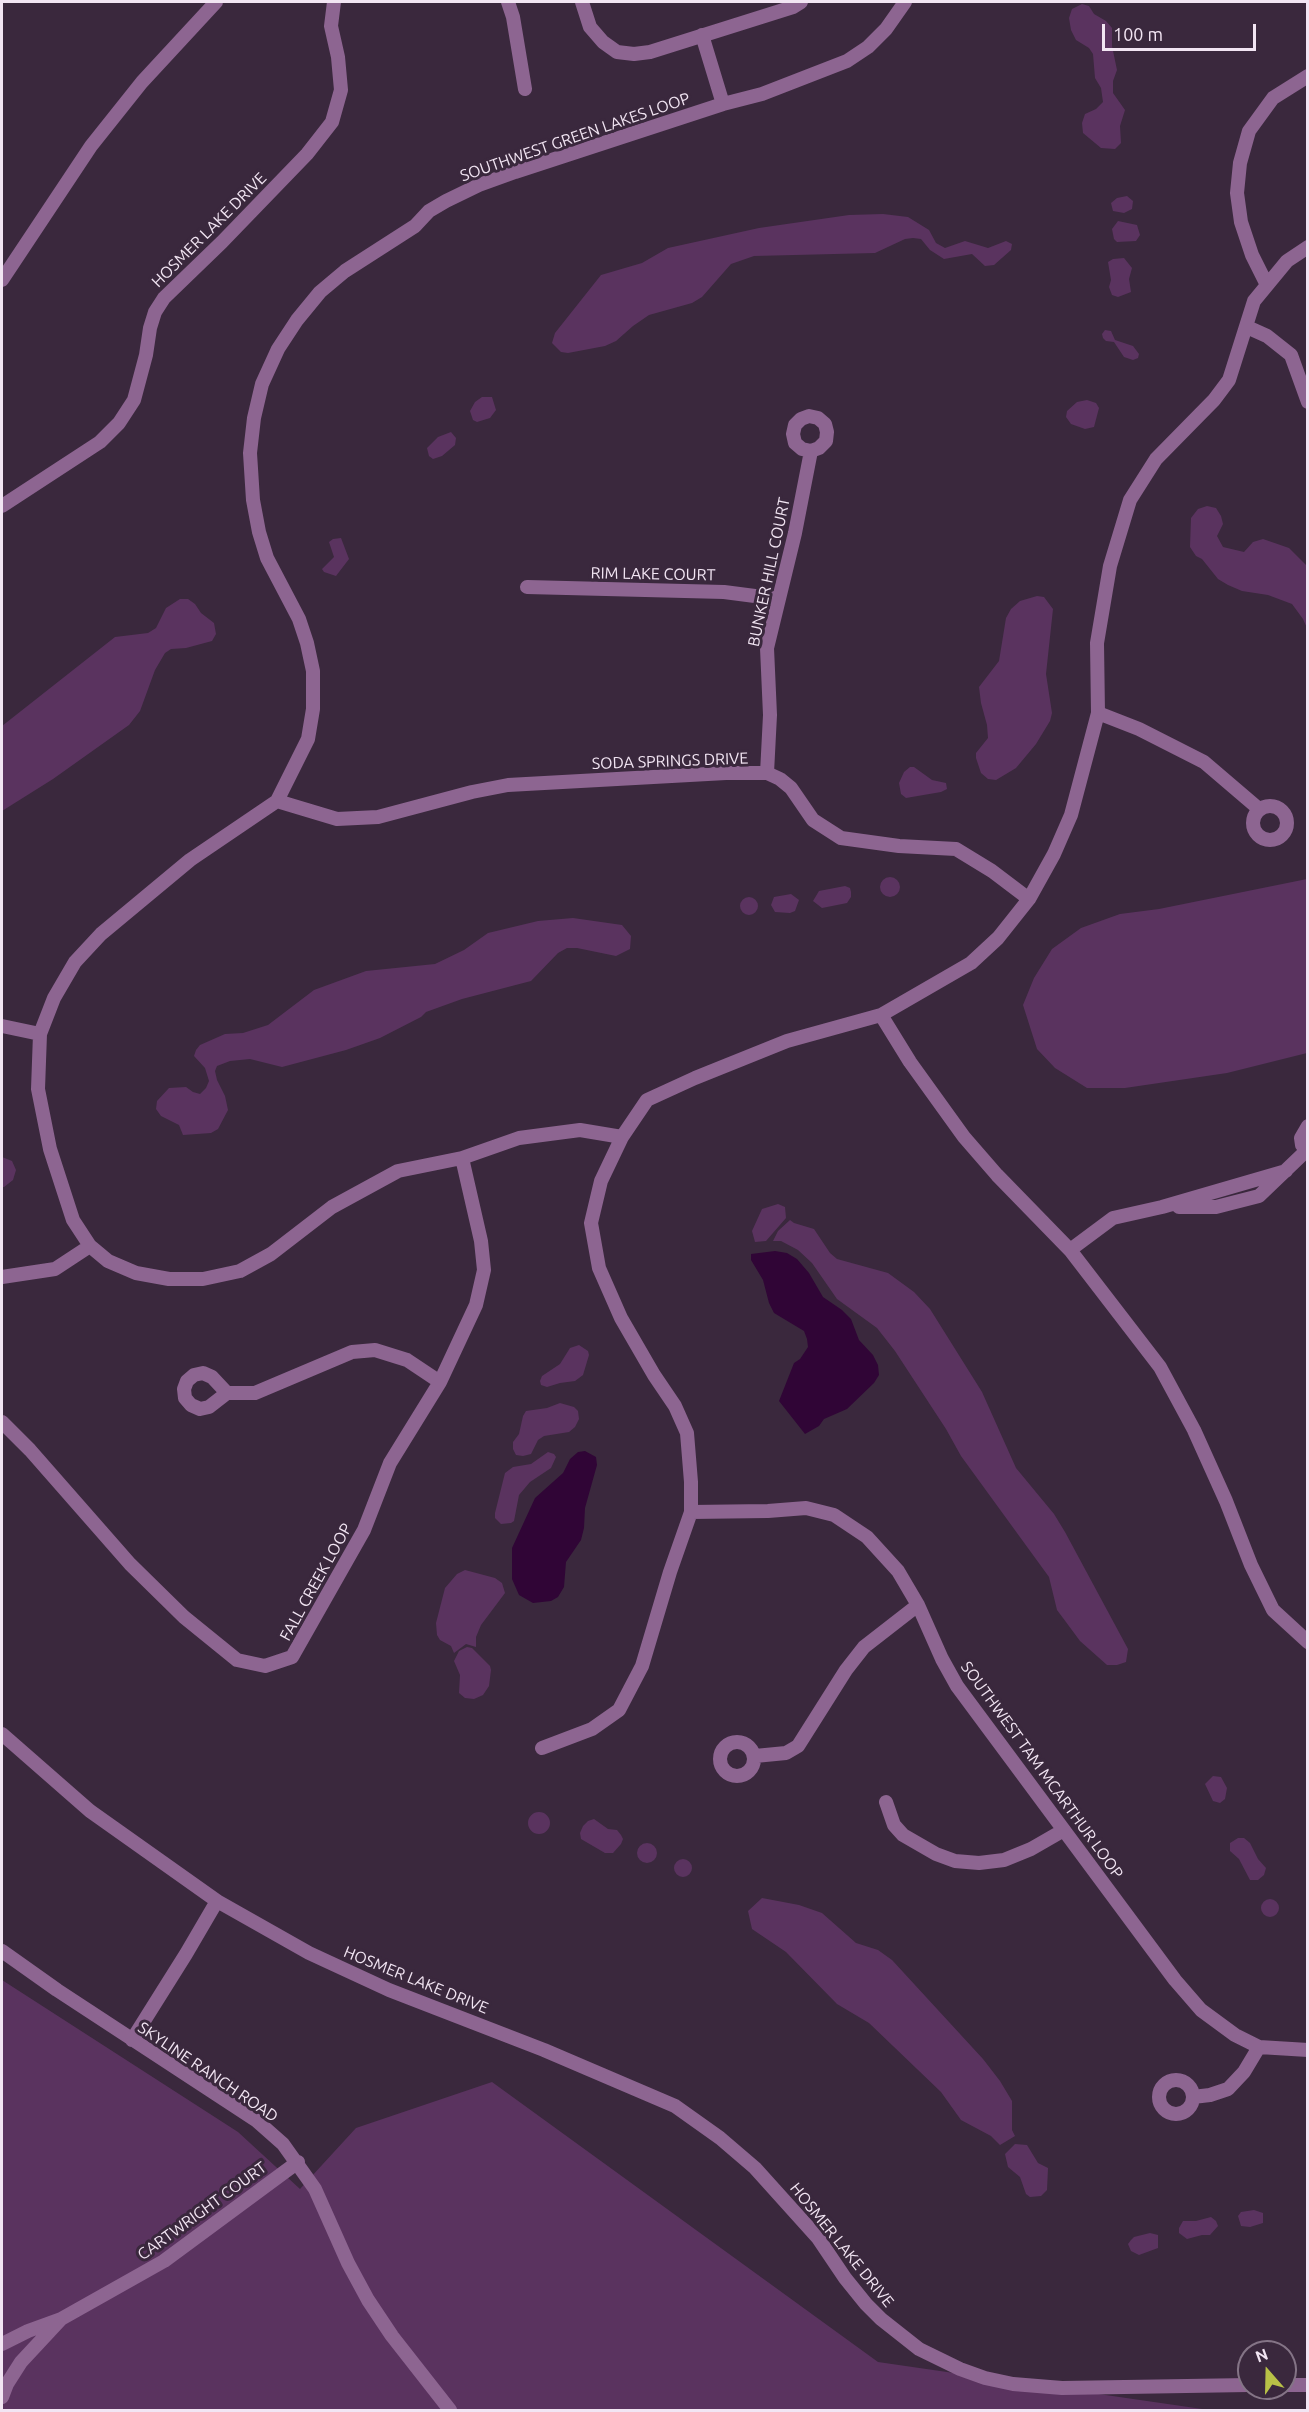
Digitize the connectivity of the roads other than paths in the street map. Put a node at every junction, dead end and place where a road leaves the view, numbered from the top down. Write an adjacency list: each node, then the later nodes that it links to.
1 (216, 2): 12 (street)
2 (334, 2): 17 (street, HOSMER LAKE DRIVE)
3 (508, 2): 9 (street)
4 (582, 2): 7 (street)
5 (801, 2): 7 (street)
6 (905, 2): 10 (street, SOUTHWEST GREEN LAKES LOOP)
7 (702, 35): 10 (street)
8 (1308, 76): 13 (street)
9 (525, 89)
10 (723, 104): 22 (street, SOUTHWEST GREEN LAKES LOOP)
11 (1308, 247): 13 (street)
12 (2, 280)
13 (1267, 285): 14 (street)
14 (1247, 327): 15 (street); 20 (street)
15 (1308, 402)
16 (811, 451): 19 (street, BUNKER HILL COURT)
17 (2, 506)
18 (527, 587): 19 (street, RIM LAKE COURT)
19 (778, 598): 21 (street, BUNKER HILL COURT)
20 (1098, 713): 23 (street); 24 (street)
21 (767, 774): 22 (street, SODA SPRINGS DRIVE); 24 (street, SODA SPRINGS DRIVE)
22 (277, 801): 27 (street, SOUTHWEST GREEN LAKES LOOP)
23 (1259, 809)
24 (1029, 899): 25 (street)
25 (881, 1015): 29 (street); 33 (street)
26 (2, 1026): 27 (street)
27 (40, 1034): 32 (street, SOUTHWEST GREEN LAKES LOOP)
28 (1308, 1126): 30 (street)
29 (622, 1137): 31 (street, SOUTHWEST GREEN LAKES LOOP); 38 (street)
30 (1307, 1151): 33 (street)
31 (462, 1158): 32 (street, SOUTHWEST GREEN LAKES LOOP); 35 (street, FALL CREEK LOOP)
32 (90, 1246): 34 (street)
33 (1070, 1250): 40 (street)
34 (2, 1277)
35 (440, 1382): 36 (street); 37 (street, FALL CREEK LOOP)
36 (227, 1393)
37 (2, 1422)
38 (691, 1512): 39 (street, SOUTHWEST TAM MCARTHUR LOOP); 42 (street)
39 (918, 1605): 43 (street); 45 (street, SOUTHWEST TAM MCARTHUR LOOP)
40 (1308, 1642)
41 (2, 1734): 46 (street, HOSMER LAKE DRIVE)
42 (542, 1748)
43 (755, 1756)
44 (886, 1802): 45 (street)
45 (1064, 1830): 49 (street, SOUTHWEST TAM MCARTHUR LOOP)
46 (217, 1901): 48 (street); 55 (street, HOSMER LAKE DRIVE)
47 (2, 1951): 48 (street, SKYLINE RANCH ROAD)
48 (132, 2040): 52 (street, SKYLINE RANCH ROAD)
49 (1259, 2047): 50 (street, SOUTHWEST TAM MCARTHUR LOOP); 51 (street)
50 (1308, 2050)
51 (1193, 2097)
52 (298, 2162): 53 (street, CARTWRIGHT COURT); 57 (street, SKYLINE RANCH ROAD)
53 (61, 2319): 54 (street, CARTWRIGHT COURT); 56 (street, CARTWRIGHT COURT)
54 (2, 2344)
55 (1237, 2385)
56 (3, 2389)
57 (450, 2410)

